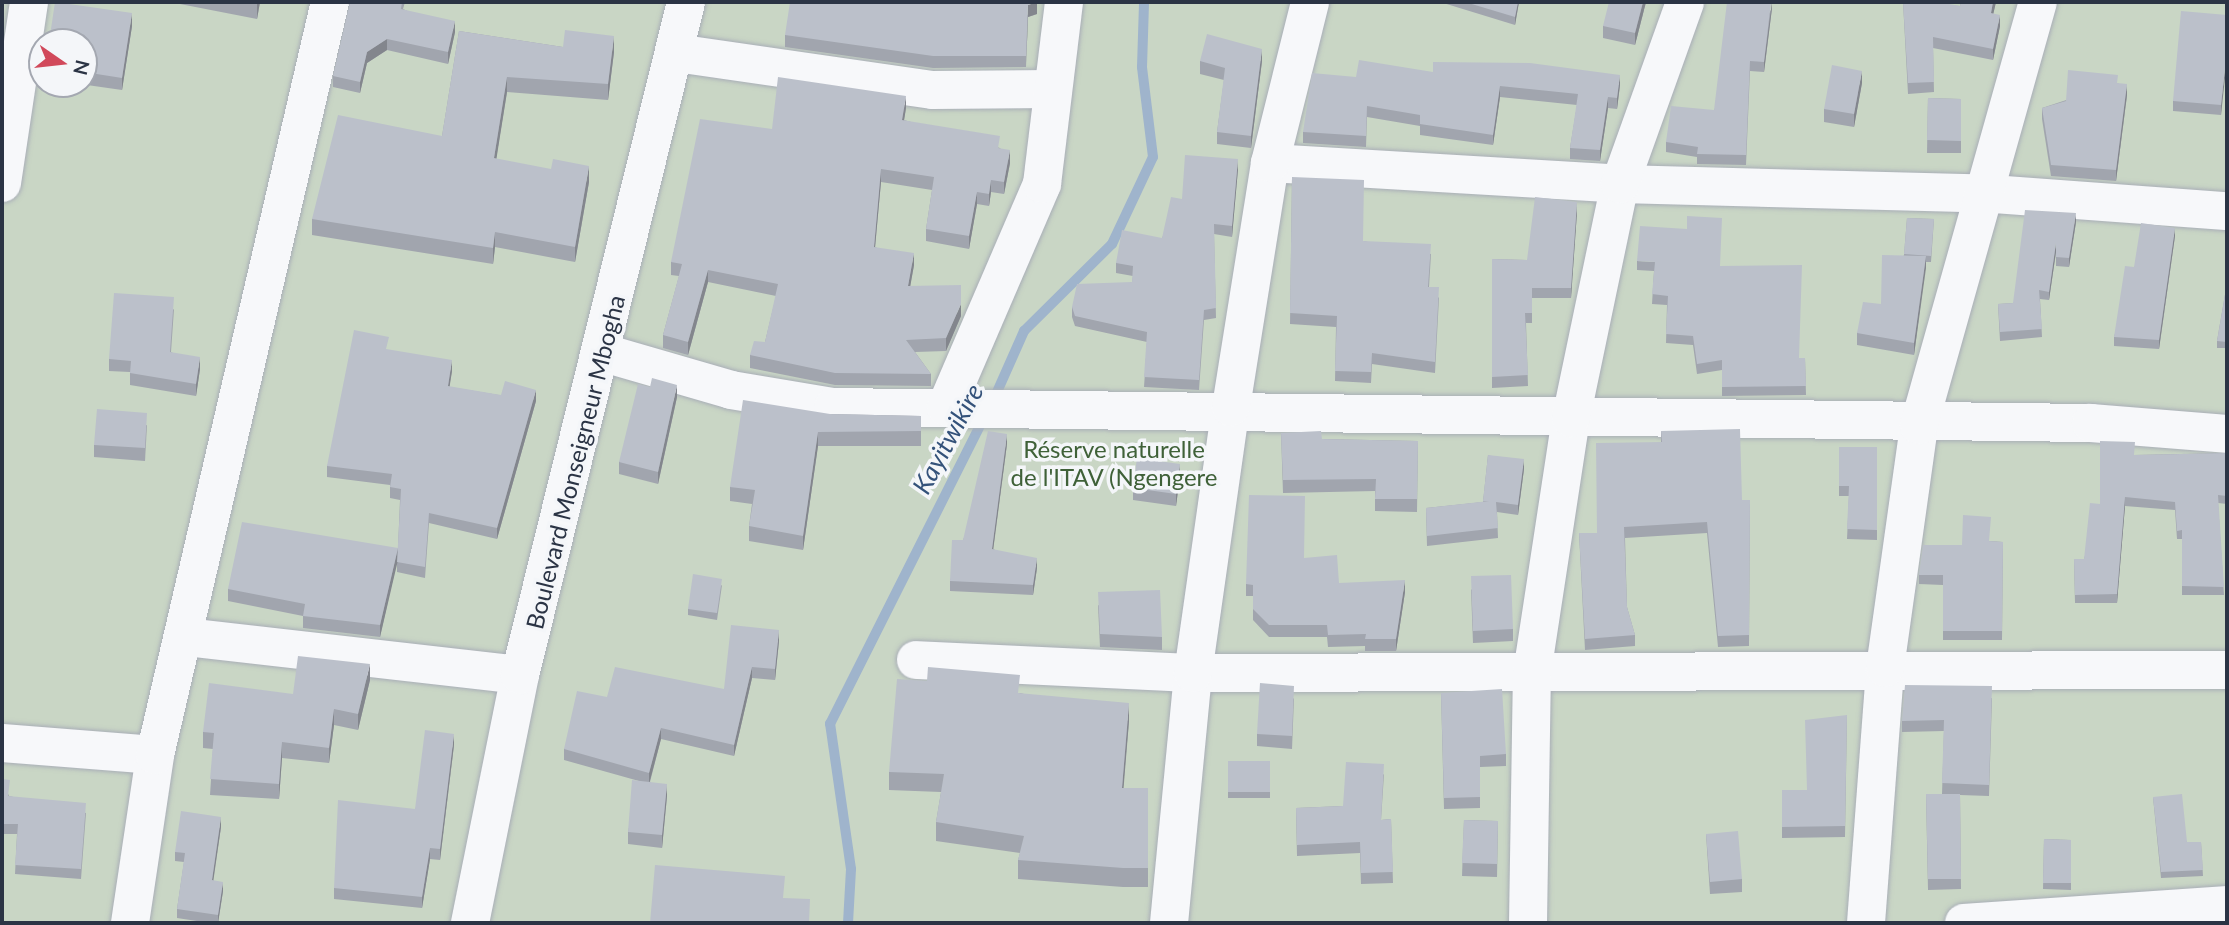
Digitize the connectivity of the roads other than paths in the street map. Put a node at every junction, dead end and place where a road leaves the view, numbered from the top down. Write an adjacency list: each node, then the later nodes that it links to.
1 (29, 2): 11 (street)
2 (330, 2): 21 (street)
3 (686, 2): 8 (street, Boulevard Monseigneur Mbogha)
4 (1064, 2): 9 (street)
5 (1310, 2): 10 (street)
6 (1685, 2): 12 (street)
7 (2038, 2): 13 (street)
8 (676, 53): 9 (street); 15 (street, Boulevard Monseigneur Mbogha)
9 (1053, 89): 17 (street)
10 (1270, 163): 12 (street); 16 (street)
11 (2, 183)
12 (1620, 184): 13 (street); 18 (street)
13 (1985, 194): 14 (street); 19 (street)
14 (2227, 211)
15 (604, 353): 17 (street); 27 (street, Boulevard Monseigneur Mbogha)
16 (1231, 407): 17 (street); 18 (street); 25 (street)
17 (954, 408)
18 (1571, 418): 19 (street); 26 (street)
19 (1919, 425): 20 (street); 23 (street)
20 (2227, 434)
21 (186, 636): 27 (street); 29 (street)
22 (916, 660): 25 (street)
23 (1885, 667): 24 (street); 26 (street); 35 (street)
24 (2227, 670)
25 (1193, 673): 26 (street); 33 (street)
26 (1532, 673): 34 (street)
27 (520, 675): 32 (street, Boulevard Monseigneur Mbogha)
28 (2, 743): 29 (street)
29 (155, 755): 31 (street)
30 (2227, 905): 36 (street)
31 (130, 923)
32 (470, 923)
33 (1169, 923)
34 (1528, 923)
35 (1866, 923)
36 (1965, 923)

